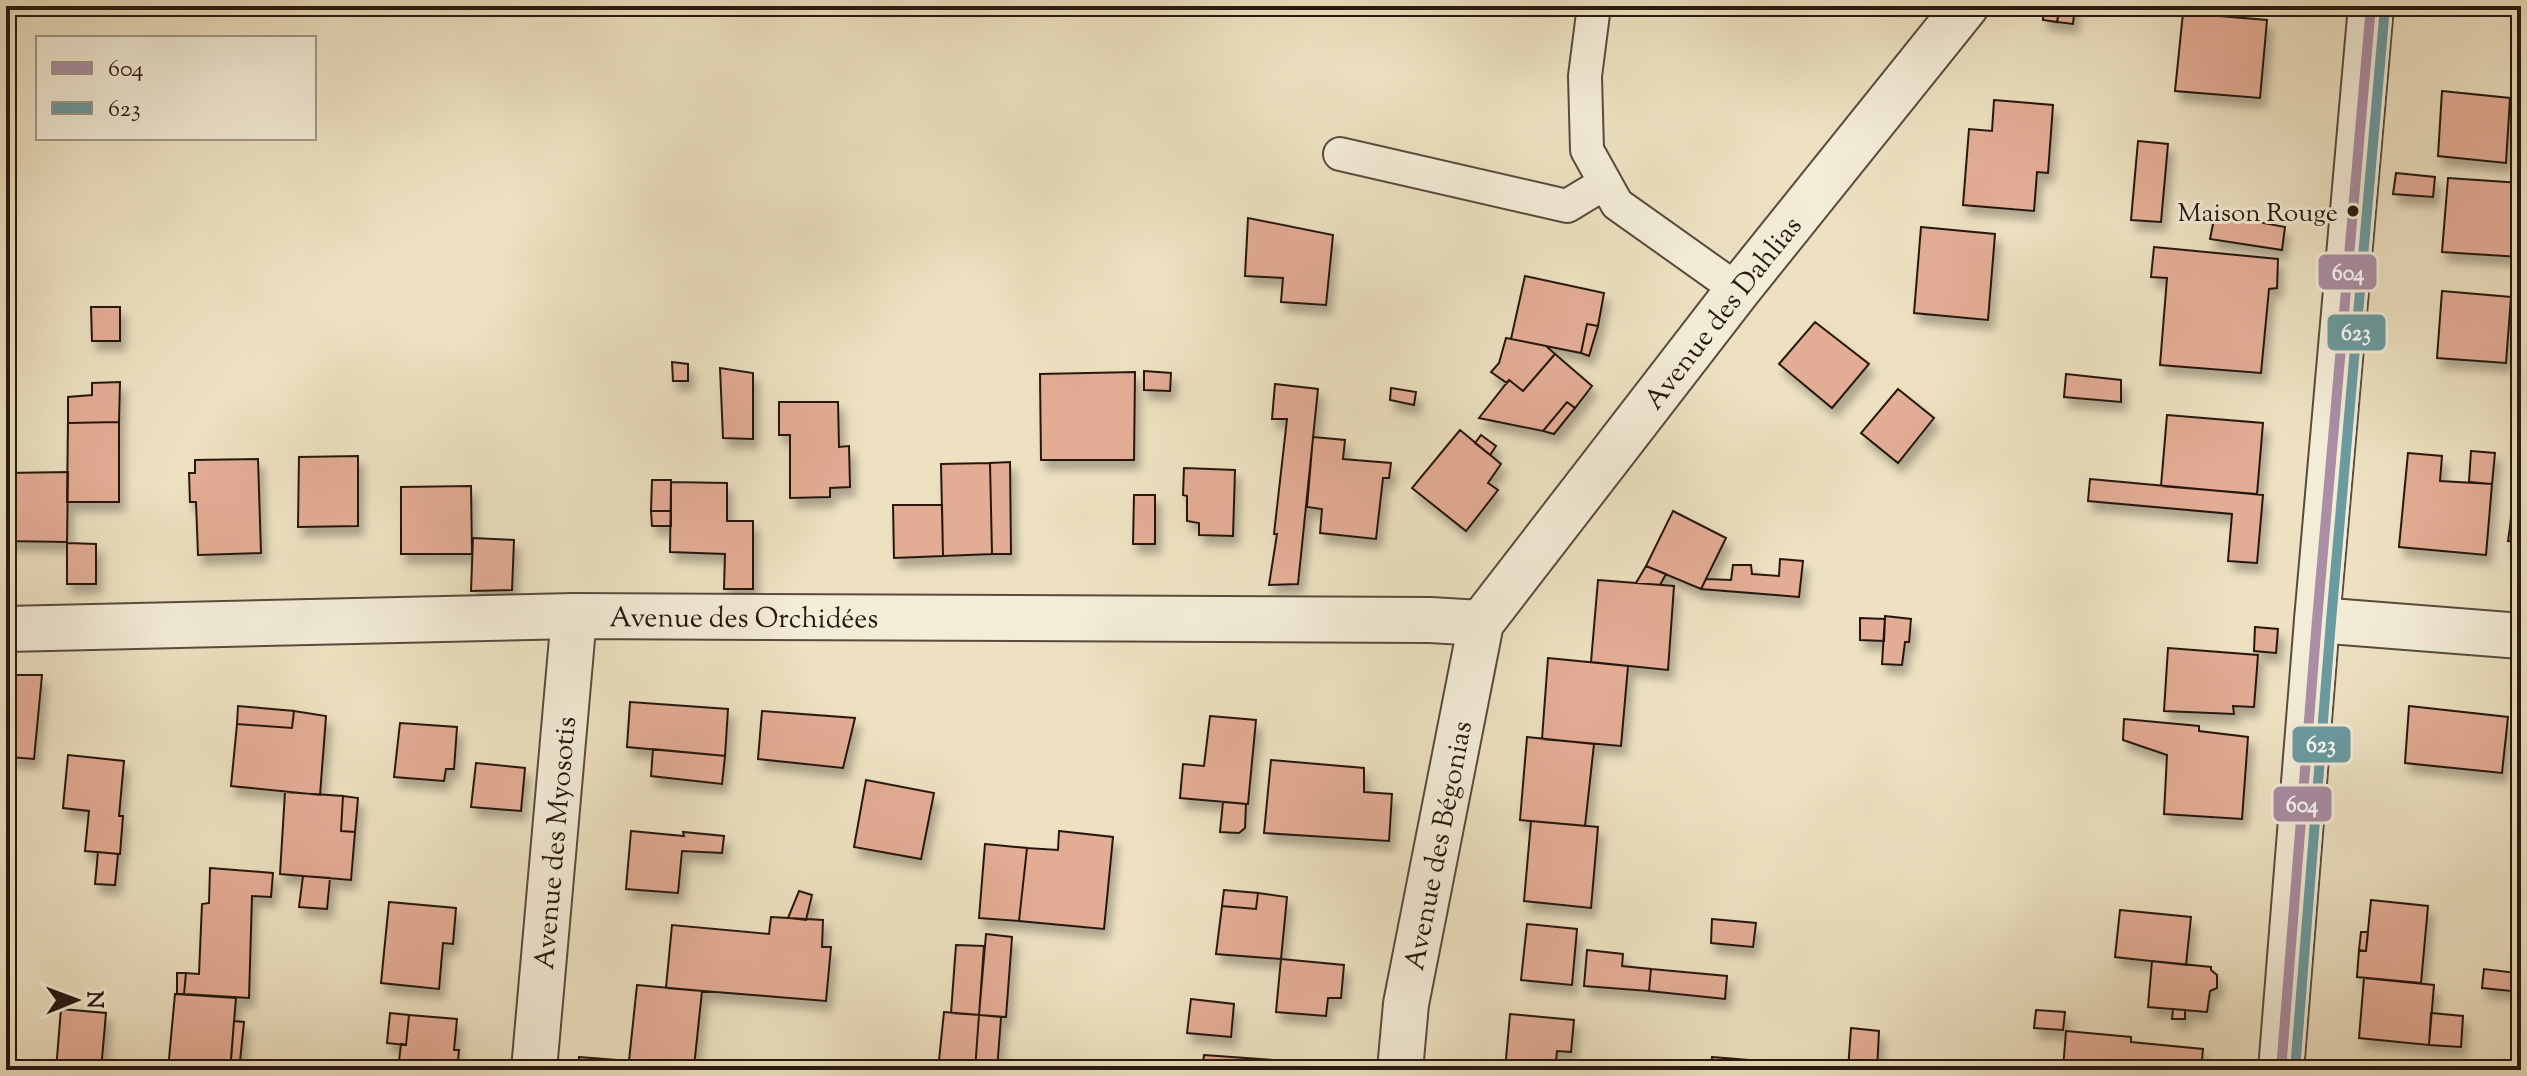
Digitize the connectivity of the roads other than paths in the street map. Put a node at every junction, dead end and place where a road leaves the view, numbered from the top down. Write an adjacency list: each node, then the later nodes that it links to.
1 (1594, 6): 5 (lane)
2 (1966, 6): 6 (street, Avenue des Dahlias)
3 (2371, 6): 8 (street)
4 (1340, 154): 5 (lane)
5 (1605, 183): 6 (lane)
6 (1738, 290): 9 (street, Avenue des Dahlias)
7 (574, 616): 9 (street, Avenue des Orchidées); 10 (street, Avenue des Orchidées); 12 (street, Avenue des Myosotis)
8 (2317, 620): 11 (street); 14 (street)
9 (1481, 623): 13 (street, Avenue des Bégonias)
10 (6, 629)
11 (2521, 636)
12 (534, 1070)
13 (1400, 1070)
14 (2281, 1070)

